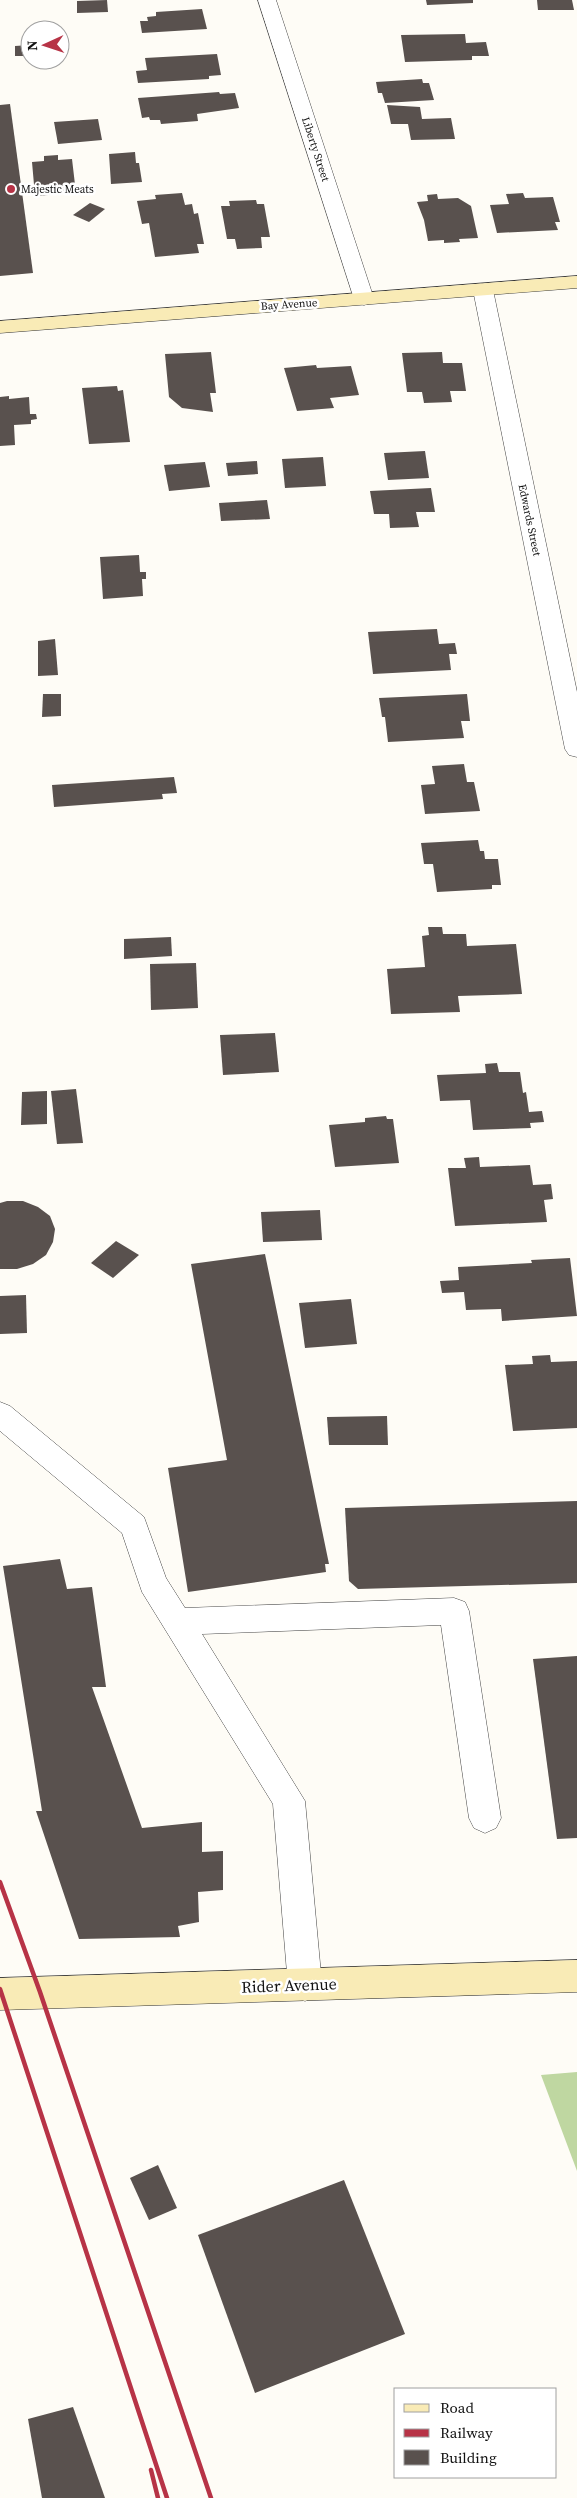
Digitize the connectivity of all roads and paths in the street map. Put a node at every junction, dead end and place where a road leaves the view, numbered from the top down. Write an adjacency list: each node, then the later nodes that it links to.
1 (267, 0): 4 (street, Liberty Street)
2 (577, 282): 3 (street, Bay Avenue)
3 (483, 290): 4 (street, Bay Avenue); 6 (street, Edwards Street)
4 (364, 298): 5 (street, Bay Avenue)
5 (0, 327)
6 (577, 749)
7 (0, 1414): 8 (street)
8 (176, 1622): 9 (street); 11 (street)
9 (485, 1818)
10 (577, 1976): 11 (street, Rider Avenue)
11 (304, 1985): 12 (street, Rider Avenue)
12 (0, 1994)

